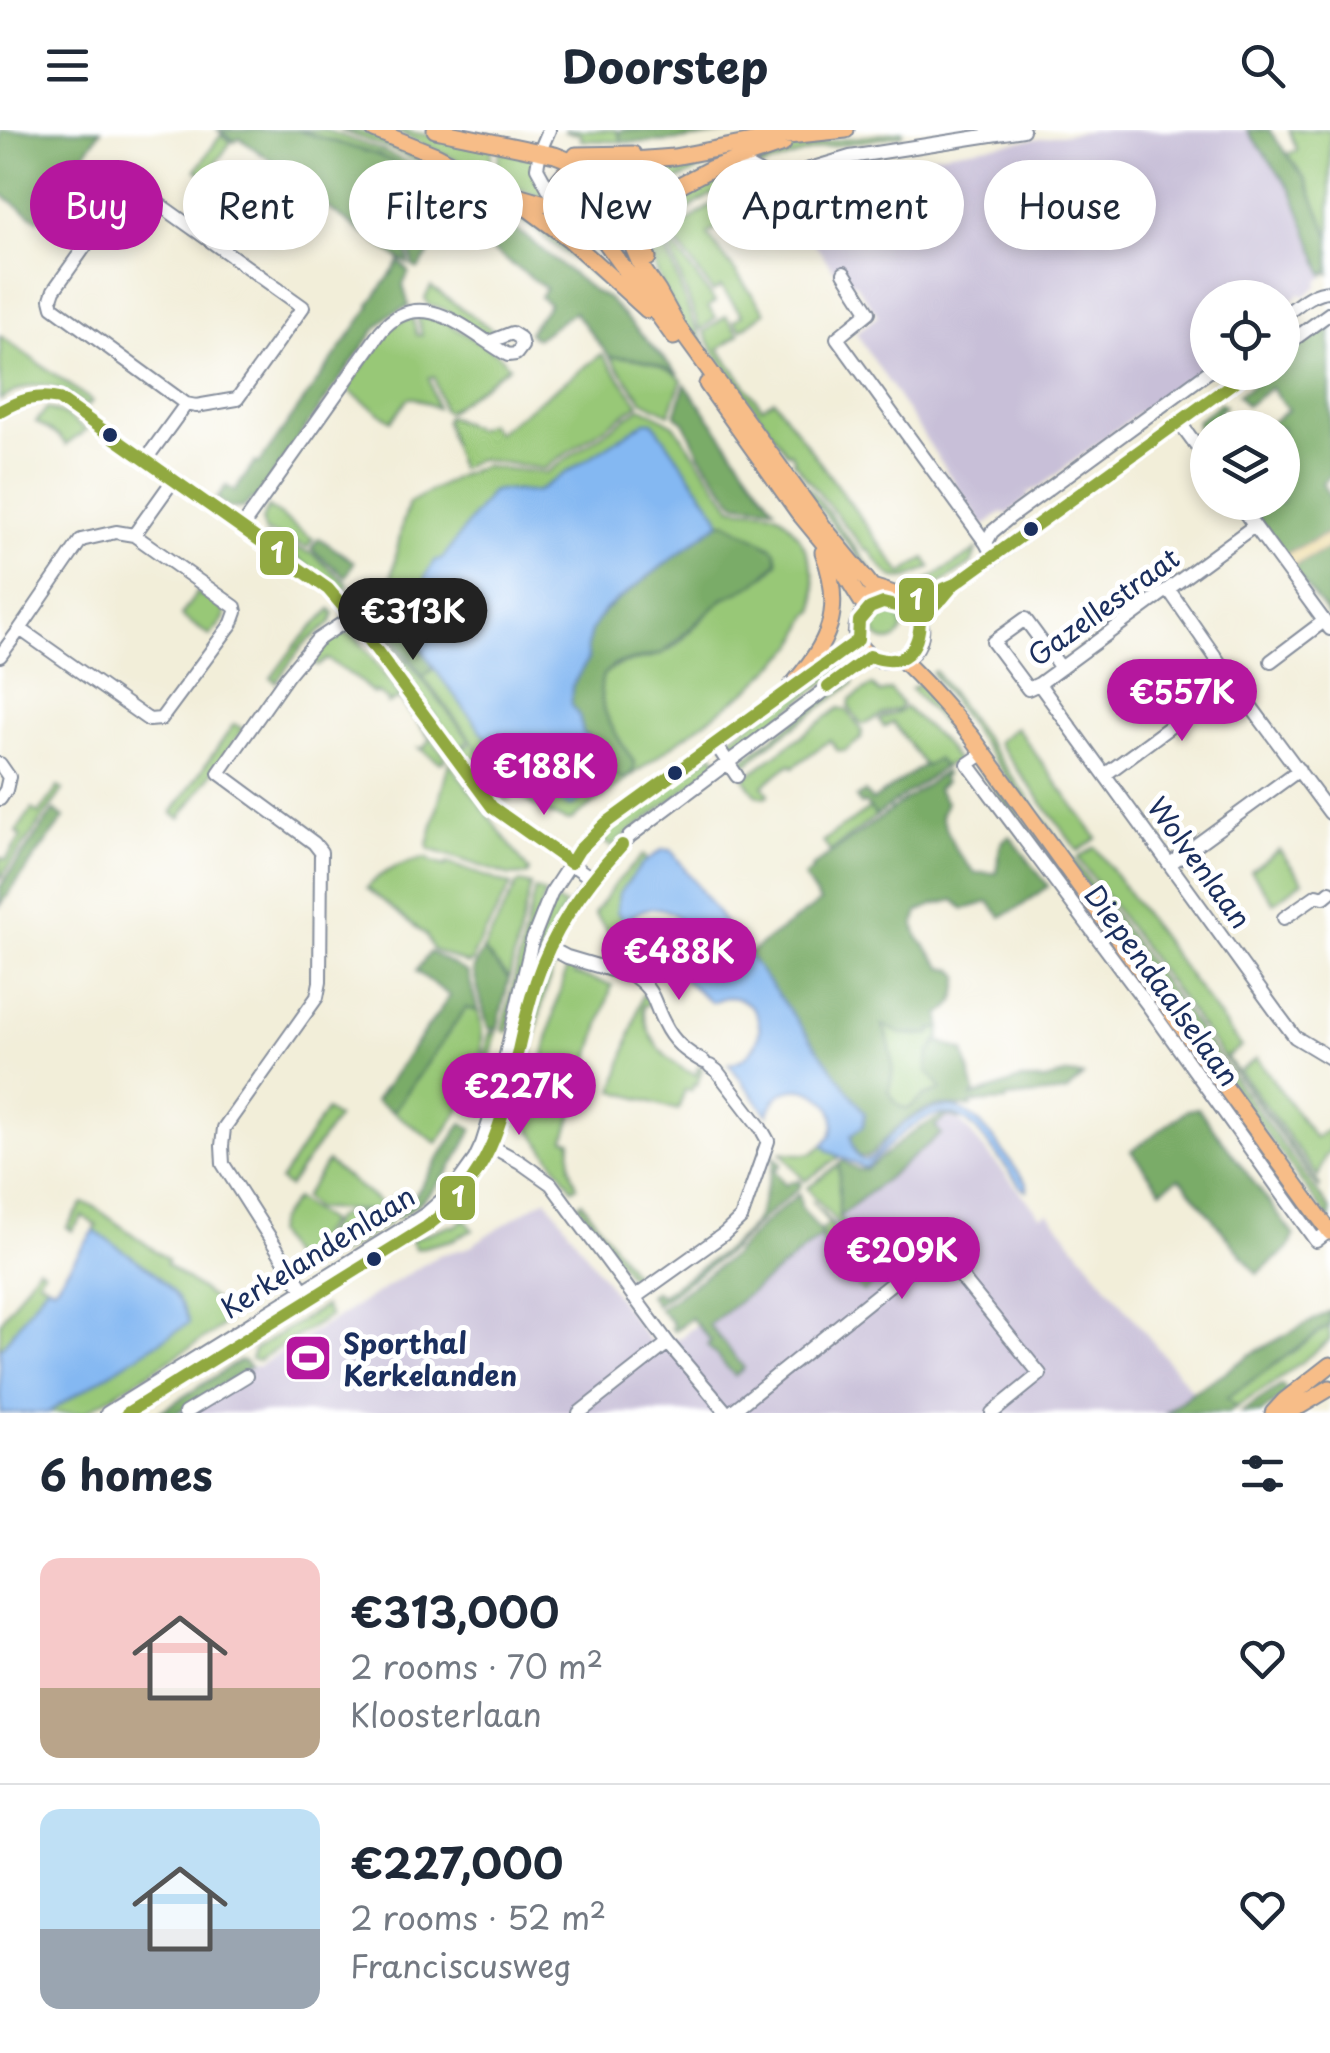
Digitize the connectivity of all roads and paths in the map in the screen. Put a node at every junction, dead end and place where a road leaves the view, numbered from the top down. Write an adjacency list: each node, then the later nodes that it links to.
1 (374, 130): 9 (main road)
2 (435, 130): 7 (main road)
3 (846, 130): 6 (main road)
4 (1023, 130): 13 (street)
5 (548, 132): 7 (street)
6 (806, 136): 8 (main road); 12 (main road)
7 (547, 153): 8 (main road); 10 (main road); 14 (street)
8 (692, 153): 11 (main road)
9 (445, 160)
10 (567, 160)
11 (634, 160)
12 (736, 160)
13 (840, 160)
14 (543, 182)
15 (523, 205): 24 (main road)
16 (611, 250): 24 (main road)
17 (633, 250): 20 (main road)
18 (646, 250): 20 (main road)
19 (844, 274): 40 (street)
20 (658, 290): 43 (main road)
21 (1330, 291): 22 (street)
22 (1300, 303)
23 (1330, 313): 25 (street)
24 (666, 326): 39 (main road)
25 (1300, 335)
26 (488, 342): 37 (street)
27 (1190, 385): 40 (street)
28 (1224, 390): 31 (street)
29 (186, 404): 29 (street); 33 (street)
30 (0, 411): 33 (street)
31 (1180, 423): 32 (street); 41 (street)
32 (1190, 437)
33 (146, 459): 34 (street)
34 (174, 479): 37 (street); 38 (street)
35 (1250, 520): 36 (street)
36 (1254, 526): 42 (street, Gazellestraat); 47 (street)
37 (242, 527): 46 (street)
38 (134, 534): 48 (street); 48 (street)
39 (818, 539): 45 (main road); 57 (main road)
40 (986, 542): 41 (street)
41 (994, 558): 44 (street)
42 (1169, 590): 54 (street, Gazellestraat); 55 (street)
43 (880, 594): 44 (main road); 45 (main road)
44 (910, 609): 50 (main road)
45 (867, 610): 49 (main road)
46 (352, 617): 66 (street); 75 (street)
47 (1327, 625): 53 (street)
48 (20, 629): 51 (street)
49 (858, 640): 52 (main road); 57 (street, Kerkelandenlaan)
50 (908, 649): 52 (main road); 74 (main road, Diependaalselaan)
51 (0, 656)
52 (870, 656): 59 (street, Kerkelandenlaan)
53 (1271, 661)
54 (1061, 668): 56 (street, Gazellestraat); 56 (street, Wolvenlaan)
55 (1232, 681): 61 (street); 62 (street)
56 (1034, 687): 62 (street, Wolvenlaan)
57 (790, 688): 58 (street, Kerkelandenlaan)
58 (715, 743): 59 (street); 66 (street, Kerkelandenlaan)
59 (728, 763): 63 (street); 68 (street, Kerkelandenlaan)
60 (0, 764): 64 (street)
61 (1299, 770): 65 (street); 67 (street)
62 (1106, 774): 67 (street, Wolvenlaan)
63 (737, 776)
64 (0, 798)
65 (1330, 813)
66 (571, 862): 68 (street); 73 (street, Kerkelandenlaan)
67 (1170, 864): 72 (street, Wolvenlaan)
68 (591, 878): 71 (street, Kerkelandenlaan)
69 (1323, 894): 70 (street, Wolvenlaan)
70 (1284, 918)
71 (550, 948): 73 (street, Kerkelandenlaan); 76 (street)
72 (1330, 1058)
73 (488, 1145): 75 (street, Kerkelandenlaan); 76 (street)
74 (1330, 1232)
75 (306, 1295): 81 (street, Kerkelandenlaan); 82 (street, Kerkelandenlaan)
76 (634, 1298): 77 (street)
77 (668, 1343): 84 (street); 85 (street)
78 (1330, 1365): 87 (main road)
79 (246, 1376): 83 (street)
80 (1330, 1388): 88 (main road)
81 (107, 1413)
82 (127, 1413)
83 (185, 1413)
84 (579, 1413)
85 (728, 1413): 86 (street)
86 (992, 1413)
87 (1273, 1413)
88 (1282, 1413)

